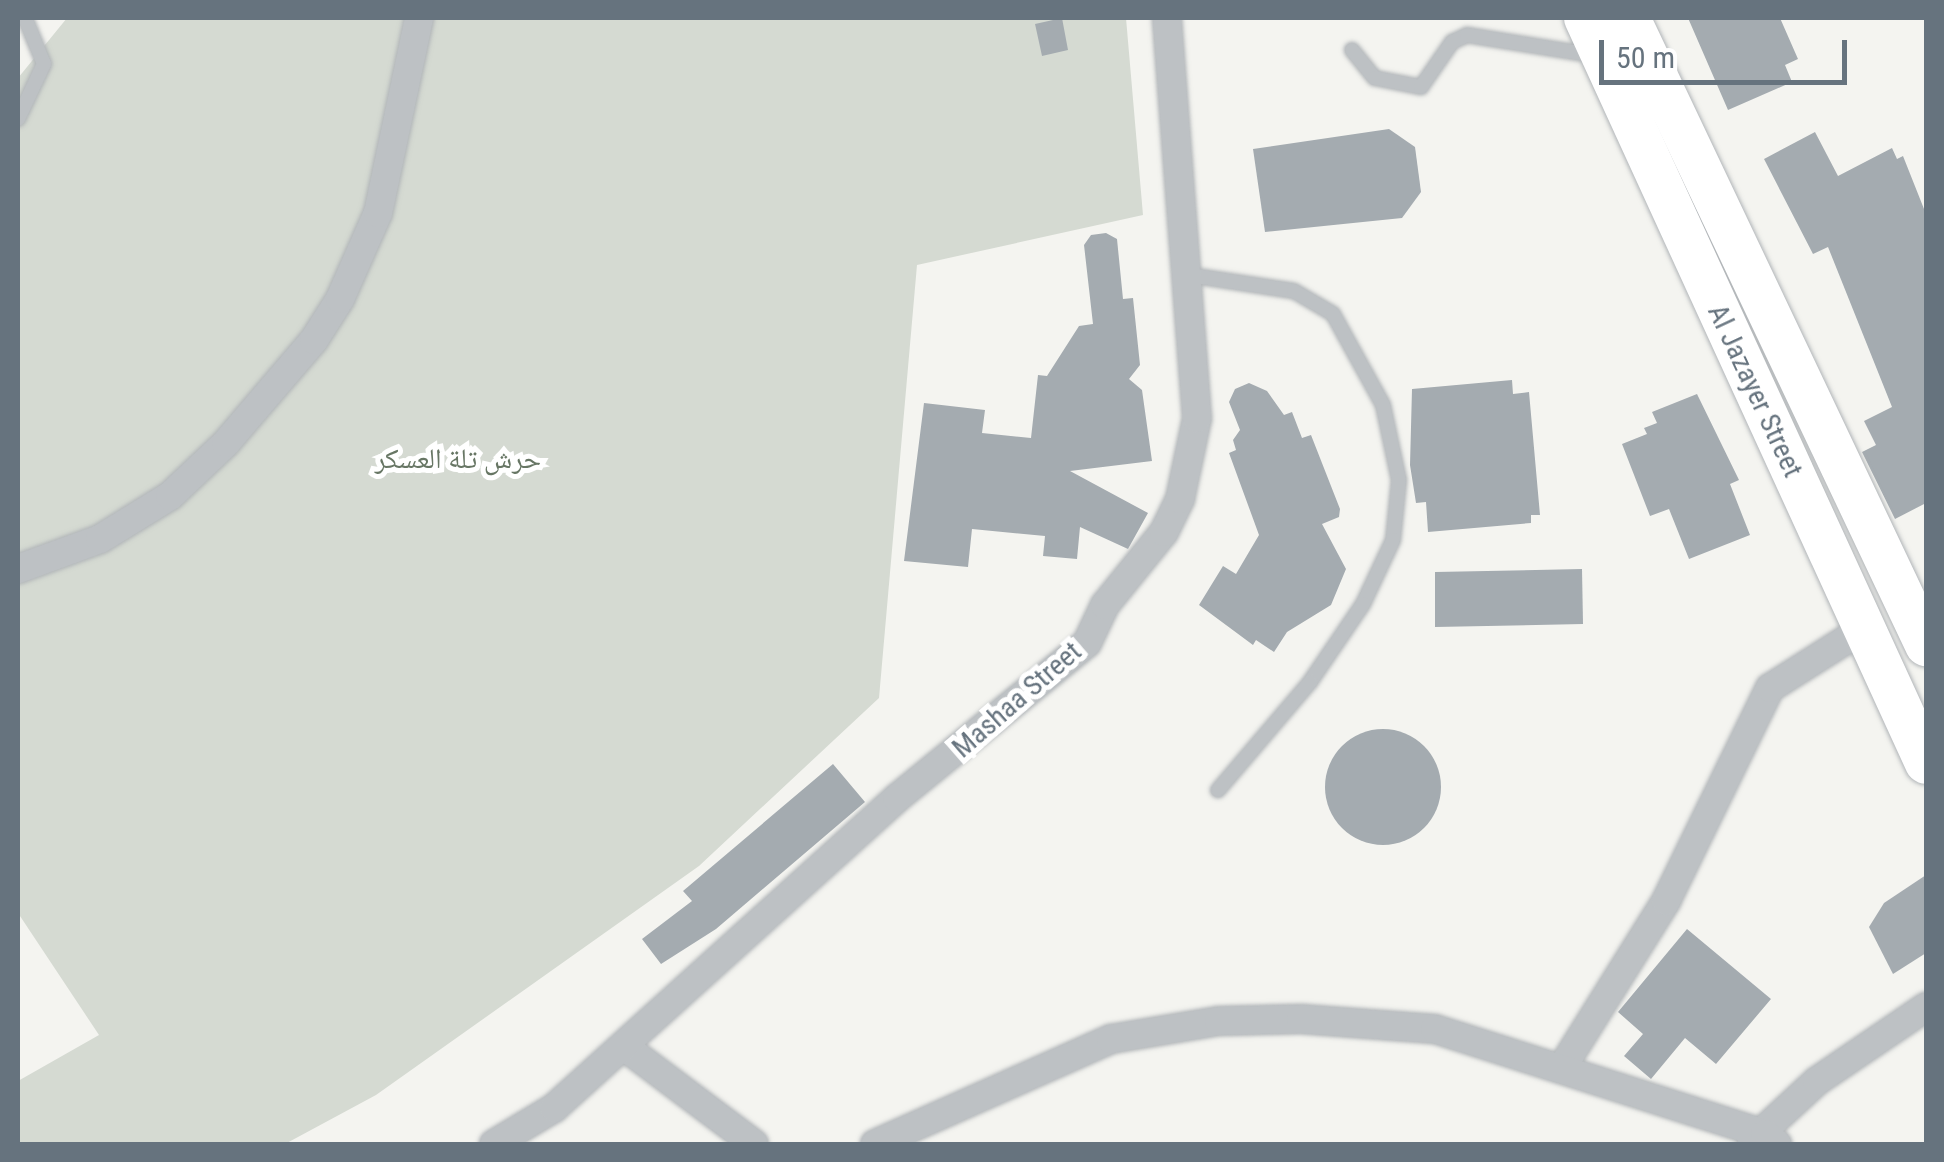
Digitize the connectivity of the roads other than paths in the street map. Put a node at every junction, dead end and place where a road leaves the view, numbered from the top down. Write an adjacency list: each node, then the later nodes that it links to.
1 (20, 18): 8 (lane)
2 (419, 18): 10 (street)
3 (1167, 18): 9 (street, Mashaa Street)
4 (1585, 18): 7 (main road, Al Jazayer Street)
5 (1629, 18): 12 (main road, Al Jazayer Street)
6 (1352, 50): 7 (lane)
7 (1602, 57): 11 (main road, Al Jazayer Street)
8 (18, 120)
9 (1189, 275): 14 (lane); 16 (street, Mashaa Street)
10 (18, 569)
11 (1863, 629): 13 (main road, Al Jazayer Street); 17 (street)
12 (1926, 645)
13 (1926, 763)
14 (1218, 790)
15 (1926, 1008): 18 (street)
16 (625, 1047): 19 (street, Mashaa Street); 20 (street)
17 (1563, 1066): 18 (street); 21 (street)
18 (1763, 1141)
19 (494, 1144)
20 (754, 1144)
21 (875, 1144)

